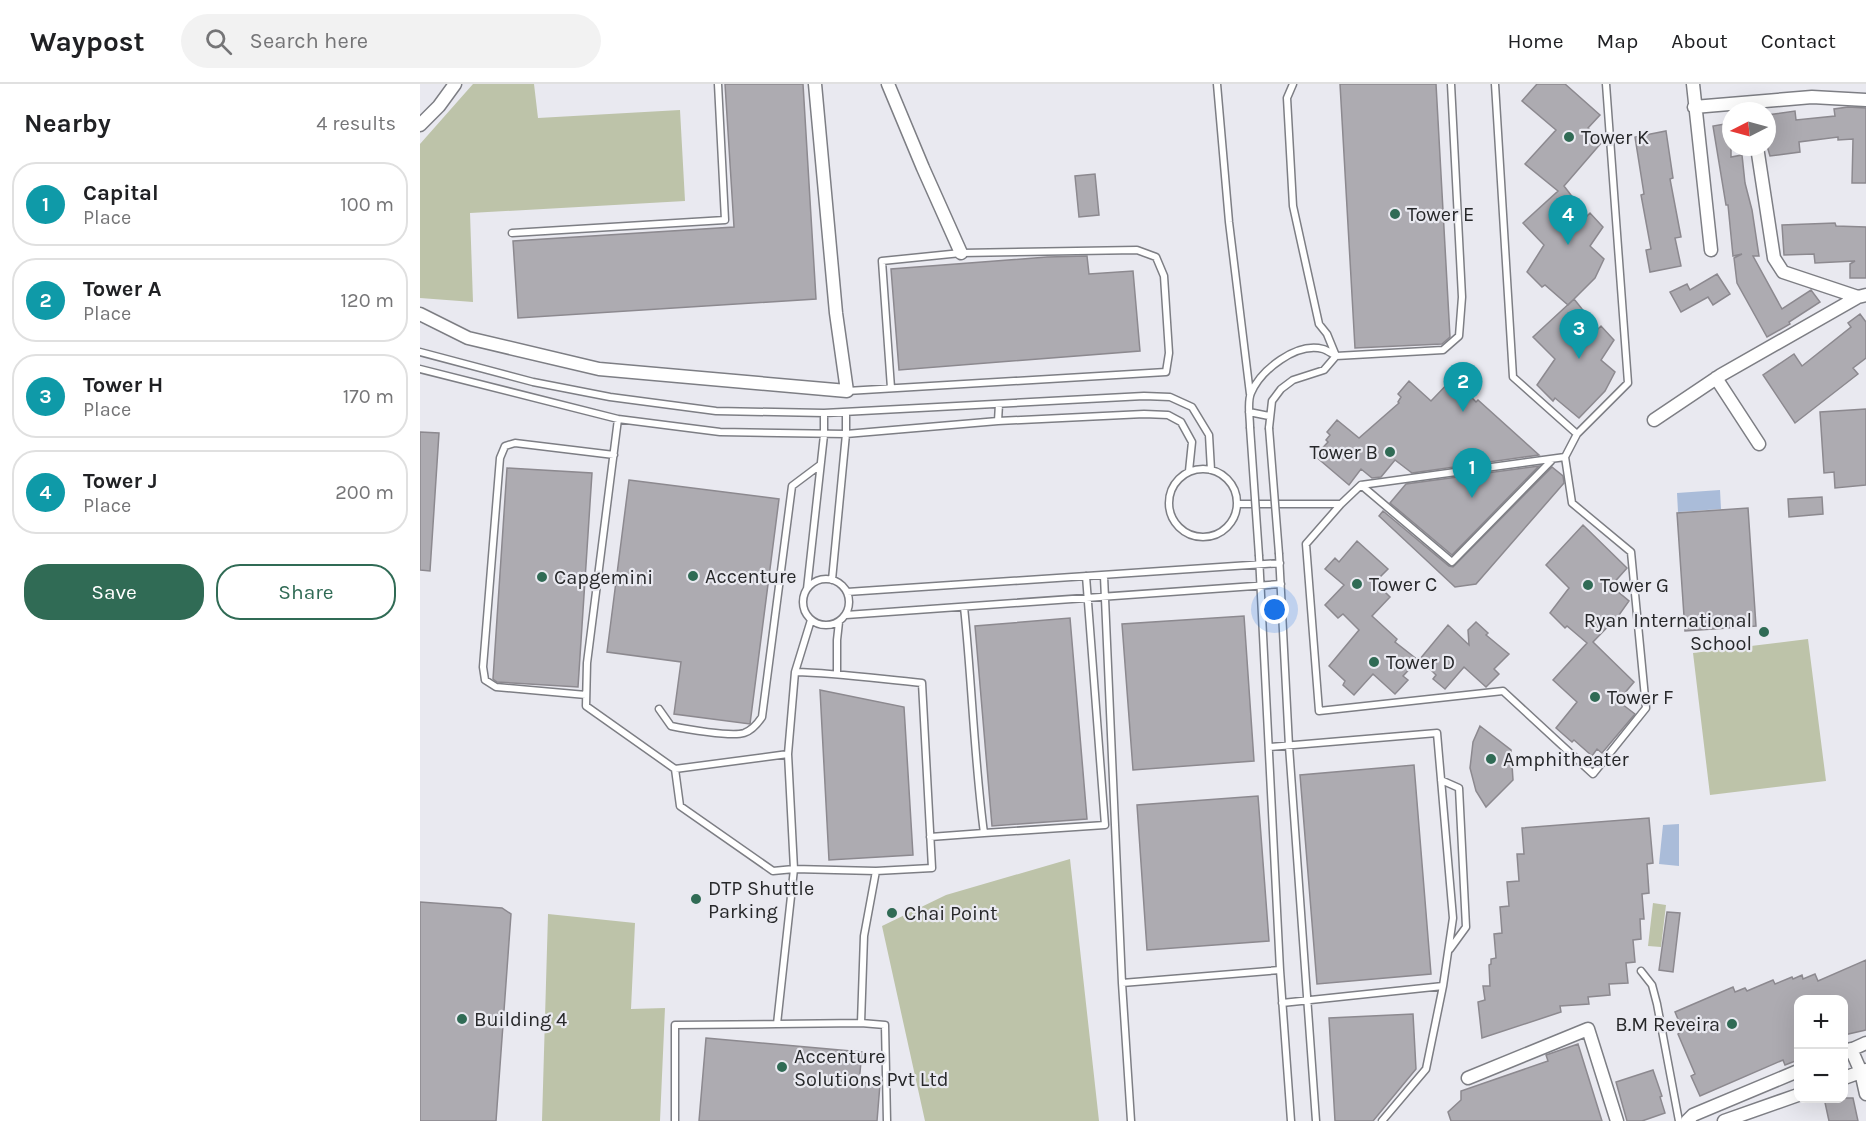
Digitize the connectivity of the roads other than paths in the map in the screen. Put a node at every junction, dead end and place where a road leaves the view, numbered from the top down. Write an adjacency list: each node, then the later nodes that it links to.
1 (455, 84): 15 (street)
2 (718, 84): 17 (lane)
3 (815, 84): 28 (street)
4 (888, 84): 19 (street)
5 (1217, 84): 30 (lane)
6 (1293, 84): 23 (lane)
7 (1451, 84): 23 (lane)
8 (1495, 84): 40 (lane)
9 (1606, 84): 40 (lane)
10 (1693, 84): 13 (street)
11 (1866, 100): 12 (street)
12 (1776, 103)
13 (1694, 107): 14 (street); 18 (street)
14 (1722, 107)
15 (420, 125)
16 (1758, 156): 20 (street)
17 (513, 233)
18 (1711, 250)
19 (961, 253): 27 (lane); 27 (lane)
20 (1862, 296): 25 (street)
21 (420, 314): 28 (street)
22 (420, 352): 26 (lane)
23 (1336, 356): 30 (lane); 35 (lane)
24 (420, 369): 29 (lane)
25 (1716, 378): 37 (street); 42 (street)
26 (524, 379): 29 (lane); 34 (lane)
27 (891, 387): 28 (lane)
28 (847, 391)
29 (521, 394): 36 (lane)
30 (1250, 394): 33 (lane)
31 (999, 404): 32 (lane); 38 (lane); 47 (lane)
32 (846, 412): 34 (lane); 39 (lane)
33 (1249, 412): 35 (lane); 53 (lane, bridge)
34 (824, 413): 41 (lane)
35 (1269, 416): 52 (lane, bridge)
36 (618, 419): 41 (lane); 43 (lane)
37 (1654, 420)
38 (998, 421): 39 (lane); 48 (lane)
39 (846, 434): 41 (lane); 56 (lane)
40 (1577, 434): 44 (lane)
41 (824, 435): 46 (lane)
42 (1759, 444)
43 (614, 455): 69 (lane); 69 (lane)
44 (1565, 457): 45 (lane); 51 (lane)
45 (1551, 460): 49 (lane); 49 (lane)
46 (820, 465): 59 (lane); 70 (lane)
47 (1210, 470): 48 (lane); 50 (lane)
48 (1189, 471): 50 (lane)
49 (1361, 485): 51 (lane)
50 (1237, 504): 51 (lane)
51 (1341, 504)
52 (1280, 563): 53 (lane); 58 (lane)
53 (1259, 564): 55 (lane); 57 (lane)
54 (1086, 576): 55 (lane); 60 (lane); 62 (lane)
55 (1104, 576): 61 (lane)
56 (832, 580): 59 (lane); 60 (lane)
57 (1259, 584): 58 (lane); 61 (lane); 72 (lane)
58 (1281, 584): 71 (lane)
59 (807, 589): 65 (lane)
60 (847, 592): 64 (lane)
61 (1104, 596): 62 (lane); 83 (lane)
62 (1088, 597): 63 (lane); 76 (lane)
63 (964, 607): 64 (lane); 76 (lane)
64 (846, 615): 66 (lane)
65 (811, 620): 66 (lane); 67 (lane)
66 (839, 622): 68 (lane)
67 (795, 672): 68 (lane); 73 (lane)
68 (837, 674): 77 (lane)
69 (586, 695): 74 (lane)
70 (659, 709)
71 (1289, 746): 72 (lane); 75 (lane); 85 (lane)
72 (1269, 747): 81 (lane)
73 (788, 754): 74 (lane); 78 (lane)
74 (675, 769): 78 (lane)
75 (1441, 780): 80 (lane); 80 (lane)
76 (984, 833): 77 (lane)
77 (930, 837): 79 (lane)
78 (794, 869): 79 (lane); 88 (lane)
79 (876, 871): 87 (lane)
80 (1448, 952): 84 (lane)
81 (1280, 970): 83 (lane); 86 (lane)
82 (1641, 971): 105 (lane)
83 (1122, 983): 100 (lane)
84 (1443, 986): 85 (lane); 103 (lane)
85 (1308, 1000): 86 (lane); 102 (lane)
86 (1282, 1003): 101 (lane)
87 (861, 1023): 88 (lane); 99 (lane)
88 (777, 1024): 98 (lane)
89 (1866, 1043): 90 (street)
90 (1848, 1051)
91 (1848, 1052): 92 (street)
92 (1864, 1071): 94 (street); 96 (street)
93 (1794, 1073): 106 (street)
94 (1848, 1077)
95 (1468, 1078): 104 (street)
96 (1866, 1095)
97 (1794, 1096): 107 (street)
98 (675, 1121)
99 (887, 1121)
100 (1131, 1121)
101 (1291, 1121)
102 (1316, 1121)
103 (1382, 1121)
104 (1617, 1121)
105 (1679, 1121)
106 (1687, 1121)
107 (1724, 1121)

